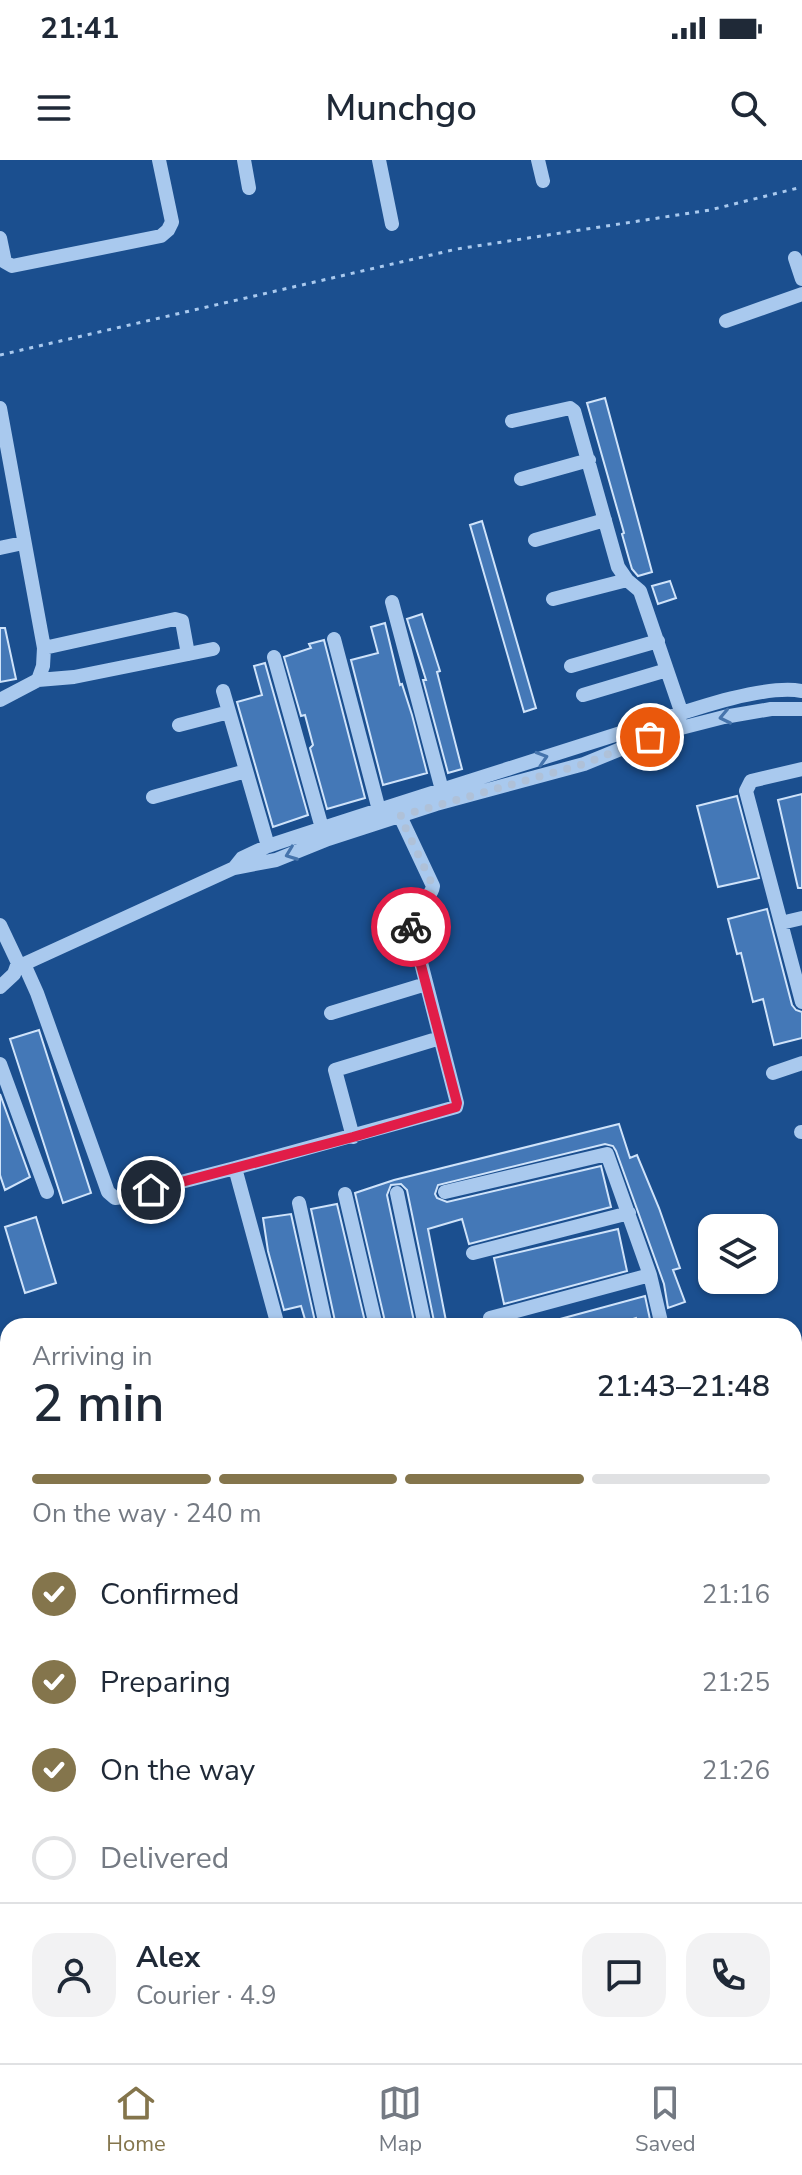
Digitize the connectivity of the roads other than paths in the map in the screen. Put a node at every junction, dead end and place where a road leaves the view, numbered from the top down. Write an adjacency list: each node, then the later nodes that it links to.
1 (159, 160): 8 (street)
2 (244, 160): 6 (street)
3 (379, 160): 7 (street)
4 (538, 160): 5 (street)
5 (543, 181)
6 (249, 188)
7 (392, 224)
8 (0, 238)
9 (795, 258): 10 (street)
10 (802, 279)
11 (802, 294): 12 (street)
12 (726, 321)
13 (0, 408): 19 (street)
14 (512, 421): 15 (street)
15 (589, 460): 16 (street); 17 (street)
16 (521, 479)
17 (605, 520): 18 (street); 21 (street)
18 (535, 540)
19 (23, 543): 20 (street); 26 (street)
20 (0, 548)
21 (627, 580): 22 (street); 25 (street)
22 (553, 599)
23 (392, 602): 44 (street)
24 (334, 639): 46 (street)
25 (658, 641): 30 (street); 31 (street)
26 (44, 648): 28 (street); 32 (street)
27 (213, 649): 28 (street)
28 (188, 654): 32 (street)
29 (274, 657): 48 (street)
30 (571, 666)
31 (667, 670): 36 (street); 40 (street)
32 (38, 680): 37 (street)
33 (773, 690): 35 (street); 38 (street); 40 (street)
34 (223, 691): 39 (street)
35 (802, 691)
36 (583, 695)
37 (0, 700)
38 (800, 709): 47 (street, one-way to 47)
39 (229, 712): 41 (street); 43 (street)
40 (682, 714): 44 (street, one-way to 40)
41 (179, 725)
42 (802, 769): 52 (street)
43 (246, 771): 45 (street); 49 (street)
44 (442, 790): 46 (street)
45 (153, 797)
46 (379, 810): 48 (street)
47 (400, 816): 50 (street, one-way to 50); 55 (street)
48 (322, 828): 49 (street)
49 (268, 846): 50 (street)
50 (234, 868): 54 (street)
51 (802, 918): 52 (street)
52 (781, 923): 57 (street)
53 (0, 925): 54 (street)
54 (21, 963): 56 (street); 64 (street)
55 (426, 984): 58 (street); 59 (street)
56 (0, 987)
57 (802, 1002)
58 (331, 1013)
59 (440, 1038): 63 (street); 63 (street)
60 (802, 1063): 62 (street)
61 (0, 1064): 65 (street)
62 (773, 1073)
63 (353, 1137): 64 (street)
64 (235, 1168): 73 (street)
65 (47, 1192)
66 (445, 1192): 70 (street)
67 (397, 1193): 76 (street)
68 (345, 1194): 75 (street)
69 (299, 1203): 74 (street)
70 (629, 1213): 71 (street); 72 (street)
71 (473, 1253)
72 (650, 1275): 77 (street); 78 (street)
73 (276, 1318)
74 (324, 1318)
75 (374, 1318)
76 (423, 1318)
77 (490, 1318)
78 (660, 1318)

